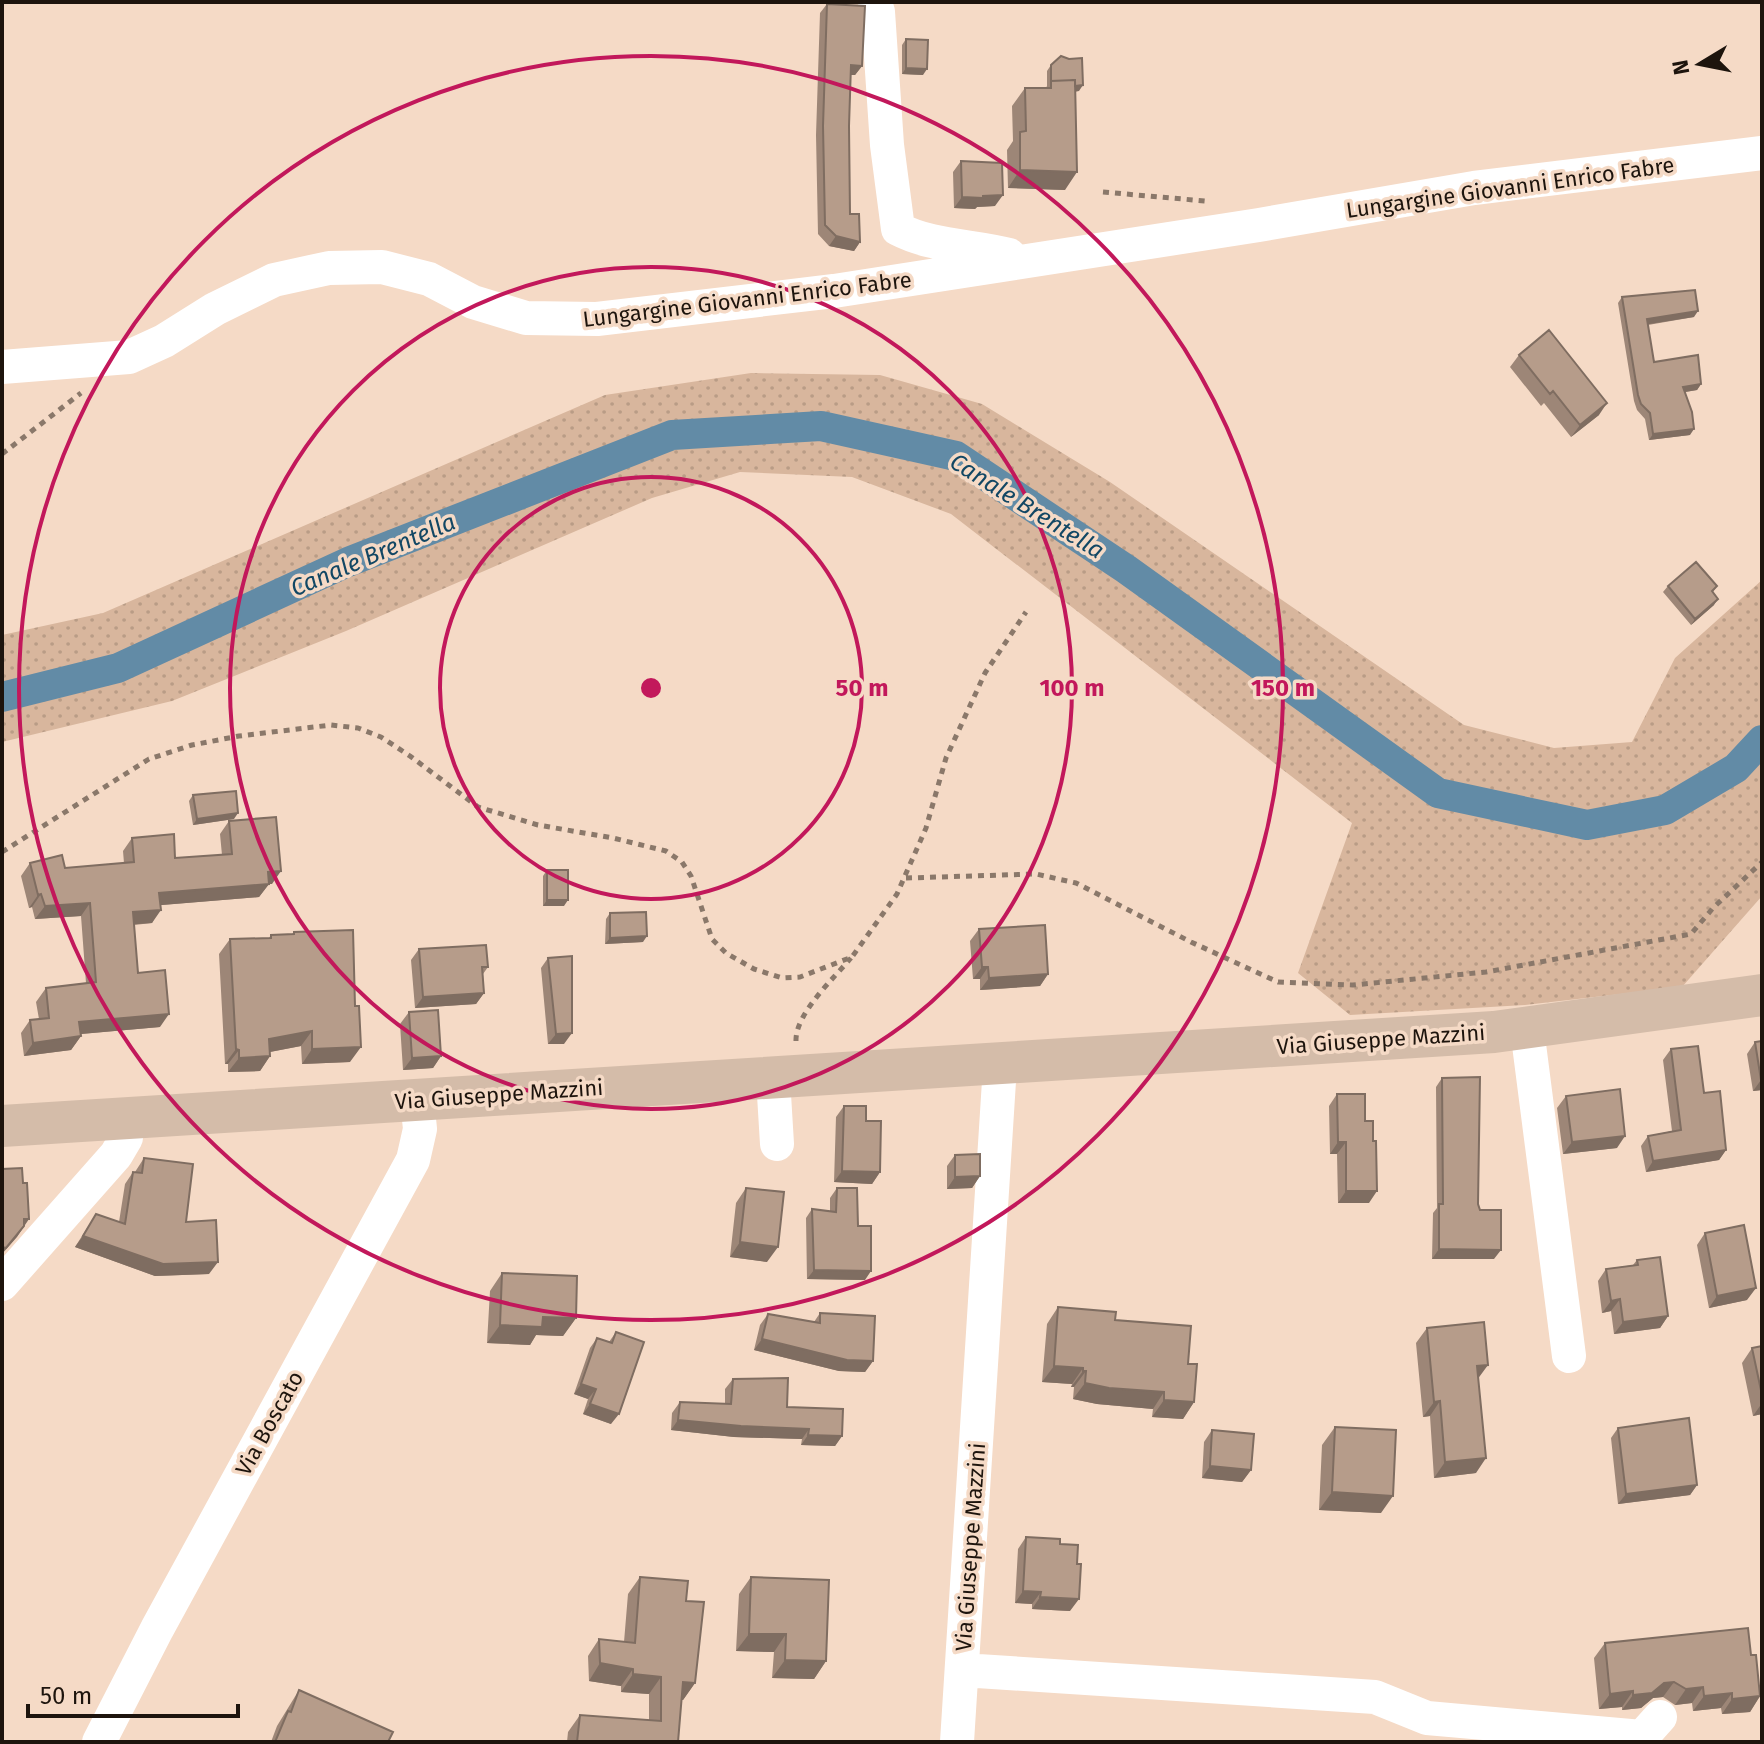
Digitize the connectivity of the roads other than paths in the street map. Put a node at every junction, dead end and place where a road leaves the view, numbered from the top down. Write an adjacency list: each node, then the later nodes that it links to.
1 (875, 2): 3 (street, Lungargine Giovanni Enrico Fabre)
2 (1762, 153): 3 (street, Lungargine Giovanni Enrico Fabre)
3 (1022, 261): 4 (street, Lungargine Giovanni Enrico Fabre)
4 (2, 367)
5 (1762, 995): 6 (main road, Via Giuseppe Mazzini)
6 (1527, 1029): 7 (main road, Via Giuseppe Mazzini); 14 (street)
7 (996, 1064): 8 (main road, Via Giuseppe Mazzini); 15 (street, Via Giuseppe Mazzini)
8 (786, 1077): 9 (main road, Via Giuseppe Mazzini); 12 (street)
9 (417, 1099): 10 (main road, Via Giuseppe Mazzini); 17 (street, Via Boscato)
10 (125, 1117): 11 (main road, Via Giuseppe Mazzini); 13 (street)
11 (2, 1126)
12 (777, 1144)
13 (2, 1284)
14 (1569, 1356)
15 (962, 1670): 16 (street); 18 (street, Via Giuseppe Mazzini)
16 (1660, 1717)
17 (99, 1742)
18 (957, 1742)

